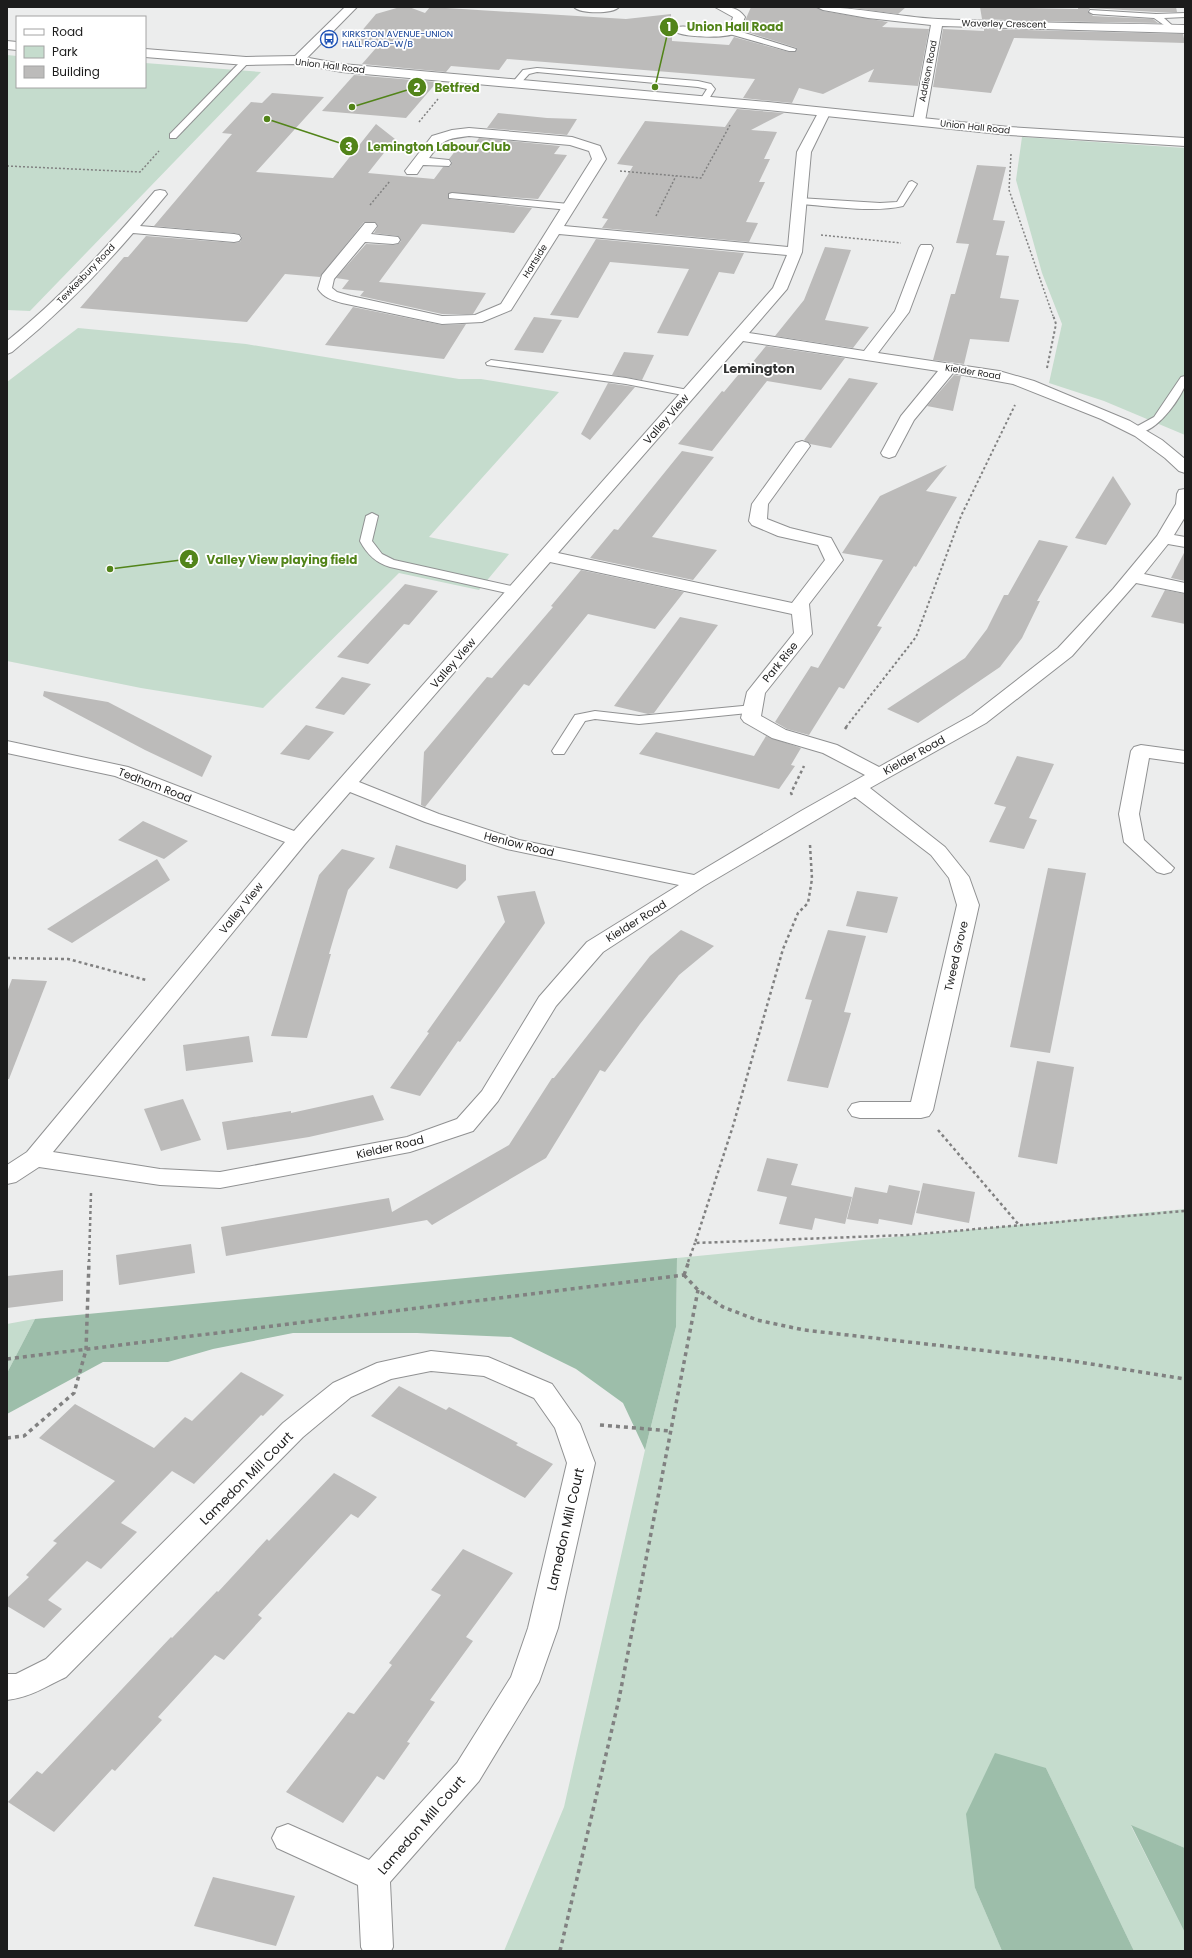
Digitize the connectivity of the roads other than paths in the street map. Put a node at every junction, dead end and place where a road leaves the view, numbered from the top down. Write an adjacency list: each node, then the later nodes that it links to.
1 (351, 7): 16 (street)
2 (580, 7): 5 (street)
3 (720, 7): 13 (street)
4 (823, 7): 9 (street, Waverley Crescent)
5 (610, 8)
6 (1093, 12): 8 (lane)
7 (1185, 14): 8 (lane)
8 (1156, 16): 10 (lane)
9 (937, 22): 10 (street, Waverley Crescent); 19 (street, Addison Road)
10 (1170, 28): 11 (street, Waverley Crescent)
11 (1185, 29)
12 (679, 30): 13 (street)
13 (729, 31): 14 (lane)
14 (792, 49)
15 (146, 53): 17 (street, Union Hall Road)
16 (298, 60): 17 (street, Union Hall Road); 18 (street, Union Hall Road)
17 (246, 61): 20 (lane)
18 (824, 113): 19 (street, Union Hall Road); 26 (street, Valley View)
19 (919, 121): 21 (street, Union Hall Road)
20 (173, 136)
21 (1185, 142)
22 (444, 163): 27 (street, Hartside)
23 (912, 184): 26 (lane)
24 (160, 194): 28 (street, Tewkesbury Road)
25 (452, 196): 27 (lane)
26 (799, 201): 33 (street, Valley View)
27 (569, 207): 29 (street, Hartside)
28 (130, 229): 30 (street); 35 (street, Tewkesbury Road)
29 (555, 229): 31 (street, Hartside); 33 (street)
30 (234, 238)
31 (392, 240)
32 (926, 248): 36 (street)
33 (794, 252): 34 (street, Valley View)
34 (739, 336): 36 (street, Kielder Road); 40 (street, Valley View)
35 (7, 349)
36 (868, 356): 38 (street, Kielder Road)
37 (490, 363): 40 (lane)
38 (949, 368): 41 (street, Kielder Road); 43 (street)
39 (1185, 379): 41 (lane)
40 (688, 393): 49 (street, Valley View)
41 (1138, 430): 44 (street, Kielder Road)
42 (802, 446): 53 (street)
43 (889, 453)
44 (1185, 468)
45 (1185, 501): 47 (street, Kielder Road)
46 (372, 516): 52 (lane)
47 (1164, 538): 48 (street); 50 (street, Kielder Road)
48 (1185, 542)
49 (546, 556): 52 (street, Valley View); 53 (street)
50 (1132, 577): 51 (street); 58 (street, Kielder Road)
51 (1185, 588)
52 (516, 591): 59 (street, Valley View)
53 (800, 610): 54 (street, Park Rise)
54 (753, 709): 56 (lane); 58 (street)
55 (7, 747): 61 (street, Tedham Road)
56 (559, 751)
57 (1185, 757): 62 (street)
58 (880, 775): 60 (street, Kielder Road)
59 (347, 784): 61 (street, Valley View); 63 (street, Henlow Road)
60 (857, 788): 63 (street, Kielder Road); 64 (street, Tweed Grove)
61 (298, 840): 65 (street, Valley View)
62 (1164, 868)
63 (698, 882): 65 (street, Kielder Road)
64 (860, 1110)
65 (35, 1158): 66 (street, Valley View)
66 (7, 1176)
67 (7, 1688): 69 (street, Lamedon Mill Court)
68 (288, 1838): 69 (street)
69 (374, 1877): 70 (street)
70 (377, 1947)

